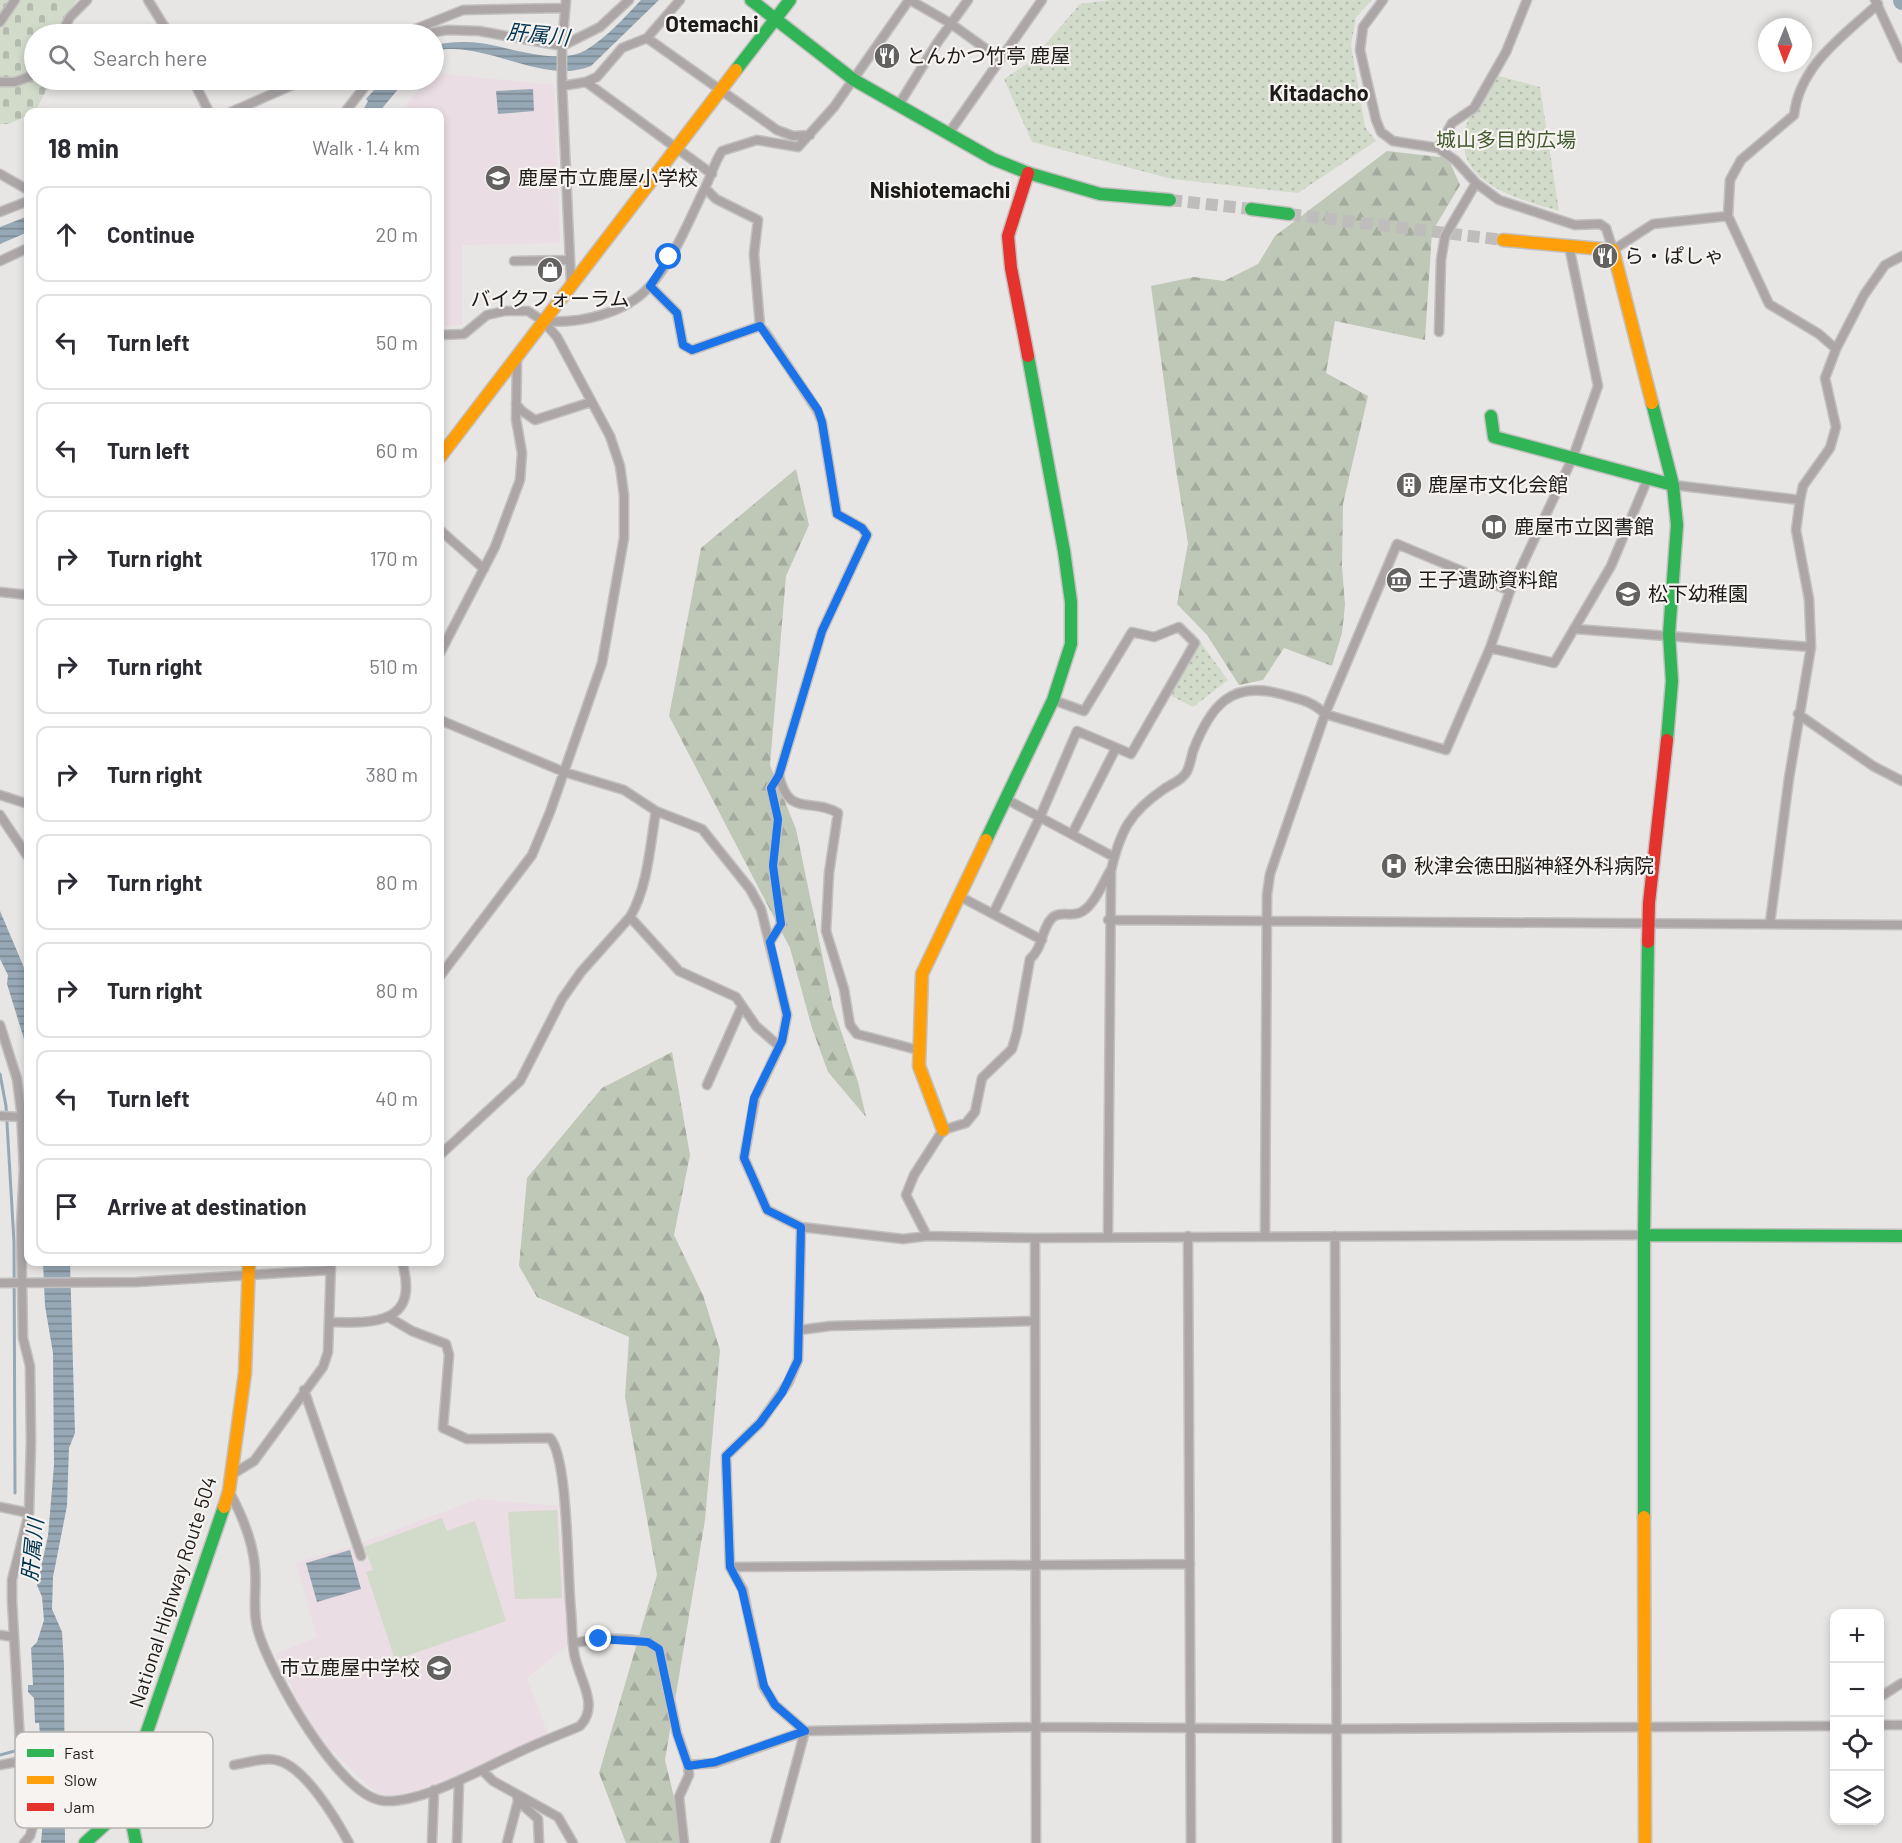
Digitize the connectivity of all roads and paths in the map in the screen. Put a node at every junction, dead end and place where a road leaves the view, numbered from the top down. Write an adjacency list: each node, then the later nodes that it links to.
1 (15, 0): 16 (street)
2 (87, 0): 18 (street)
3 (148, 0): 19 (street)
4 (628, 0): 23 (street)
5 (680, 0): 22 (street)
6 (751, 0): 15 (main road)
7 (790, 0): 15 (main road)
8 (909, 0): 17 (street); 27 (street)
9 (968, 0): 17 (street)
10 (1042, 0): 25 (street)
11 (1383, 0): 42 (street)
12 (1527, 0): 42 (street)
13 (1876, 2): 24 (street); 54 (street)
14 (565, 4): 20 (street); 23 (street)
15 (776, 18): 27 (main road); 34 (main road)
16 (0, 22)
17 (950, 23): 25 (street); 35 (street)
18 (66, 24)
19 (163, 24)
20 (428, 24)
21 (444, 31): 23 (street)
22 (646, 38): 29 (street); 34 (street)
23 (562, 46): 30 (street)
24 (1902, 58)
25 (1000, 59): 39 (street)
26 (24, 79): 28 (street)
27 (854, 80): 35 (main road); 40 (street)
28 (0, 82)
29 (586, 82): 30 (street); 41 (street)
30 (562, 86): 60 (street)
31 (198, 90): 36 (street)
32 (281, 90): 37 (street)
33 (362, 90): 38 (street)
34 (720, 90): 40 (street); 41 (main road)
35 (898, 106): 39 (main road)
36 (208, 108)
37 (240, 108)
38 (348, 108)
39 (949, 134): 43 (main road)
40 (810, 135): 45 (street)
41 (676, 146): 45 (street); 63 (main road)
42 (1438, 148): 46 (street)
43 (1028, 173): 49 (main road); 89 (main road)
44 (0, 174): 47 (street)
45 (711, 174): 48 (street)
46 (1476, 183): 58 (street); 67 (street)
47 (24, 188)
48 (705, 188): 64 (street); 66 (street)
49 (1170, 200)
50 (24, 203): 52 (street)
51 (1251, 209): 53 (main road)
52 (0, 212)
53 (1289, 214)
54 (1728, 216): 58 (street); 69 (street)
55 (1503, 240): 56 (main road)
56 (1569, 246): 58 (main road); 75 (street)
57 (24, 250): 61 (street)
58 (1614, 250): 77 (main road)
59 (1902, 256): 69 (street)
60 (570, 260): 62 (street); 63 (street)
61 (0, 261)
62 (514, 261)
63 (571, 282): 65 (main road)
64 (650, 286): 65 (street); 66 (street)
65 (543, 321): 68 (street); 70 (main road); 71 (street)
66 (760, 326): 95 (street)
67 (1439, 332)
68 (444, 335)
69 (1836, 349): 78 (street)
70 (517, 355): 72 (street); 74 (main road)
71 (591, 402): 72 (street); 94 (street)
72 (516, 404): 80 (street)
73 (1491, 416): 75 (main road)
74 (444, 452)
75 (1574, 457): 76 (main road); 81 (street)
76 (1648, 478): 77 (main road); 84 (street)
77 (1673, 485): 78 (street); 85 (main road)
78 (1800, 500): 87 (street)
79 (444, 534): 80 (street)
80 (484, 569): 86 (street)
81 (1510, 591): 88 (street); 90 (street)
82 (0, 592): 83 (street)
83 (24, 595)
84 (1575, 628): 85 (street); 88 (street)
85 (1669, 634): 87 (street); 113 (main road)
86 (444, 638)
87 (1810, 647): 91 (street)
88 (1490, 648): 90 (street)
89 (1053, 700): 93 (street); 98 (main road)
90 (1325, 714): 105 (street); 111 (street)
91 (1798, 714): 96 (street); 112 (street)
92 (444, 722): 94 (street)
93 (1116, 748): 102 (street); 103 (street)
94 (564, 772): 100 (street); 117 (street)
95 (779, 775): 116 (street); 121 (street)
96 (1902, 781)
97 (0, 795): 99 (street)
98 (1006, 799): 102 (street); 107 (main road)
99 (24, 803)
100 (656, 811): 109 (street); 116 (street)
101 (0, 815): 104 (street)
102 (1040, 817): 103 (street); 108 (street)
103 (1072, 834): 105 (street)
104 (24, 851)
105 (1114, 857): 106 (street)
106 (1111, 871): 110 (street); 115 (street)
107 (959, 896): 108 (street); 121 (main road)
108 (993, 914): 115 (street)
109 (630, 917): 118 (street); 126 (street)
110 (1108, 920): 111 (street); 130 (street)
111 (1268, 922): 113 (street); 132 (street)
112 (1770, 923): 113 (street); 114 (street)
113 (1649, 924): 128 (main road)
114 (1902, 925)
115 (1042, 940): 125 (street)
116 (770, 942): 120 (street)
117 (444, 971)
118 (742, 1006): 120 (street); 122 (street)
119 (0, 1025): 124 (street)
120 (779, 1046): 127 (street)
121 (918, 1050): 125 (main road)
122 (707, 1085)
123 (0, 1116): 124 (street)
124 (21, 1117): 141 (street)
125 (943, 1131): 129 (street)
126 (444, 1151)
127 (801, 1227): 129 (street); 145 (street)
128 (1644, 1235): 133 (street); 134 (main road); 164 (main road)
129 (927, 1236): 135 (street)
130 (1108, 1236): 131 (street); 135 (street)
131 (1188, 1236): 132 (street); 152 (street)
132 (1265, 1236): 133 (street)
133 (1335, 1236): 166 (street)
134 (1902, 1236)
135 (1035, 1238): 143 (street)
136 (249, 1266): 139 (main road, National Highway Route 504)
137 (331, 1266): 139 (street); 144 (street)
138 (403, 1266): 142 (street)
139 (249, 1275): 141 (street); 147 (main road, National Highway Route 504)
140 (0, 1283): 141 (street)
141 (22, 1283): 150 (street)
142 (390, 1318): 144 (street); 157 (street)
143 (1035, 1321): 145 (street); 153 (street)
144 (329, 1322): 146 (street)
145 (800, 1330): 154 (street)
146 (304, 1390): 147 (street); 151 (street)
147 (231, 1475): 148 (main road, National Highway Route 504)
148 (229, 1491): 169 (main road, National Highway Route 504); 176 (street)
149 (0, 1507): 150 (street)
150 (29, 1513): 156 (street)
151 (361, 1556)
152 (1190, 1564): 153 (street); 165 (street)
153 (1035, 1565): 154 (street); 163 (street)
154 (730, 1567): 167 (street)
155 (0, 1635): 156 (street)
156 (14, 1637): 168 (street)
157 (574, 1643): 173 (street); 174 (street)
158 (1902, 1683): 159 (street)
159 (1884, 1694)
160 (1884, 1725): 161 (street)
161 (1902, 1725)
162 (1830, 1726): 164 (street)
163 (1035, 1727): 165 (street); 167 (street); 192 (street)
164 (1644, 1727): 166 (street); 195 (main road)
165 (1191, 1728): 166 (street); 193 (street)
166 (1337, 1729): 194 (street)
167 (805, 1731): 173 (street); 191 (street)
168 (20, 1732)
169 (147, 1732)
170 (15, 1762): 172 (street)
171 (234, 1765): 184 (street)
172 (0, 1766)
173 (688, 1766): 190 (street)
174 (482, 1770): 175 (street); 177 (street)
175 (459, 1781): 176 (street); 186 (street)
176 (434, 1790): 185 (street)
177 (517, 1797): 187 (street); 188 (street); 189 (street)
178 (31, 1828): 181 (street)
179 (102, 1828): 182 (main road, National Highway Route 504)
180 (133, 1828): 183 (main road)
181 (24, 1843)
182 (86, 1843)
183 (136, 1843)
184 (349, 1843)
185 (432, 1843)
186 (457, 1843)
187 (507, 1843)
188 (538, 1843)
189 (573, 1843)
190 (684, 1843)
191 (775, 1843)
192 (1036, 1843)
193 (1191, 1843)
194 (1337, 1843)
195 (1645, 1843)

